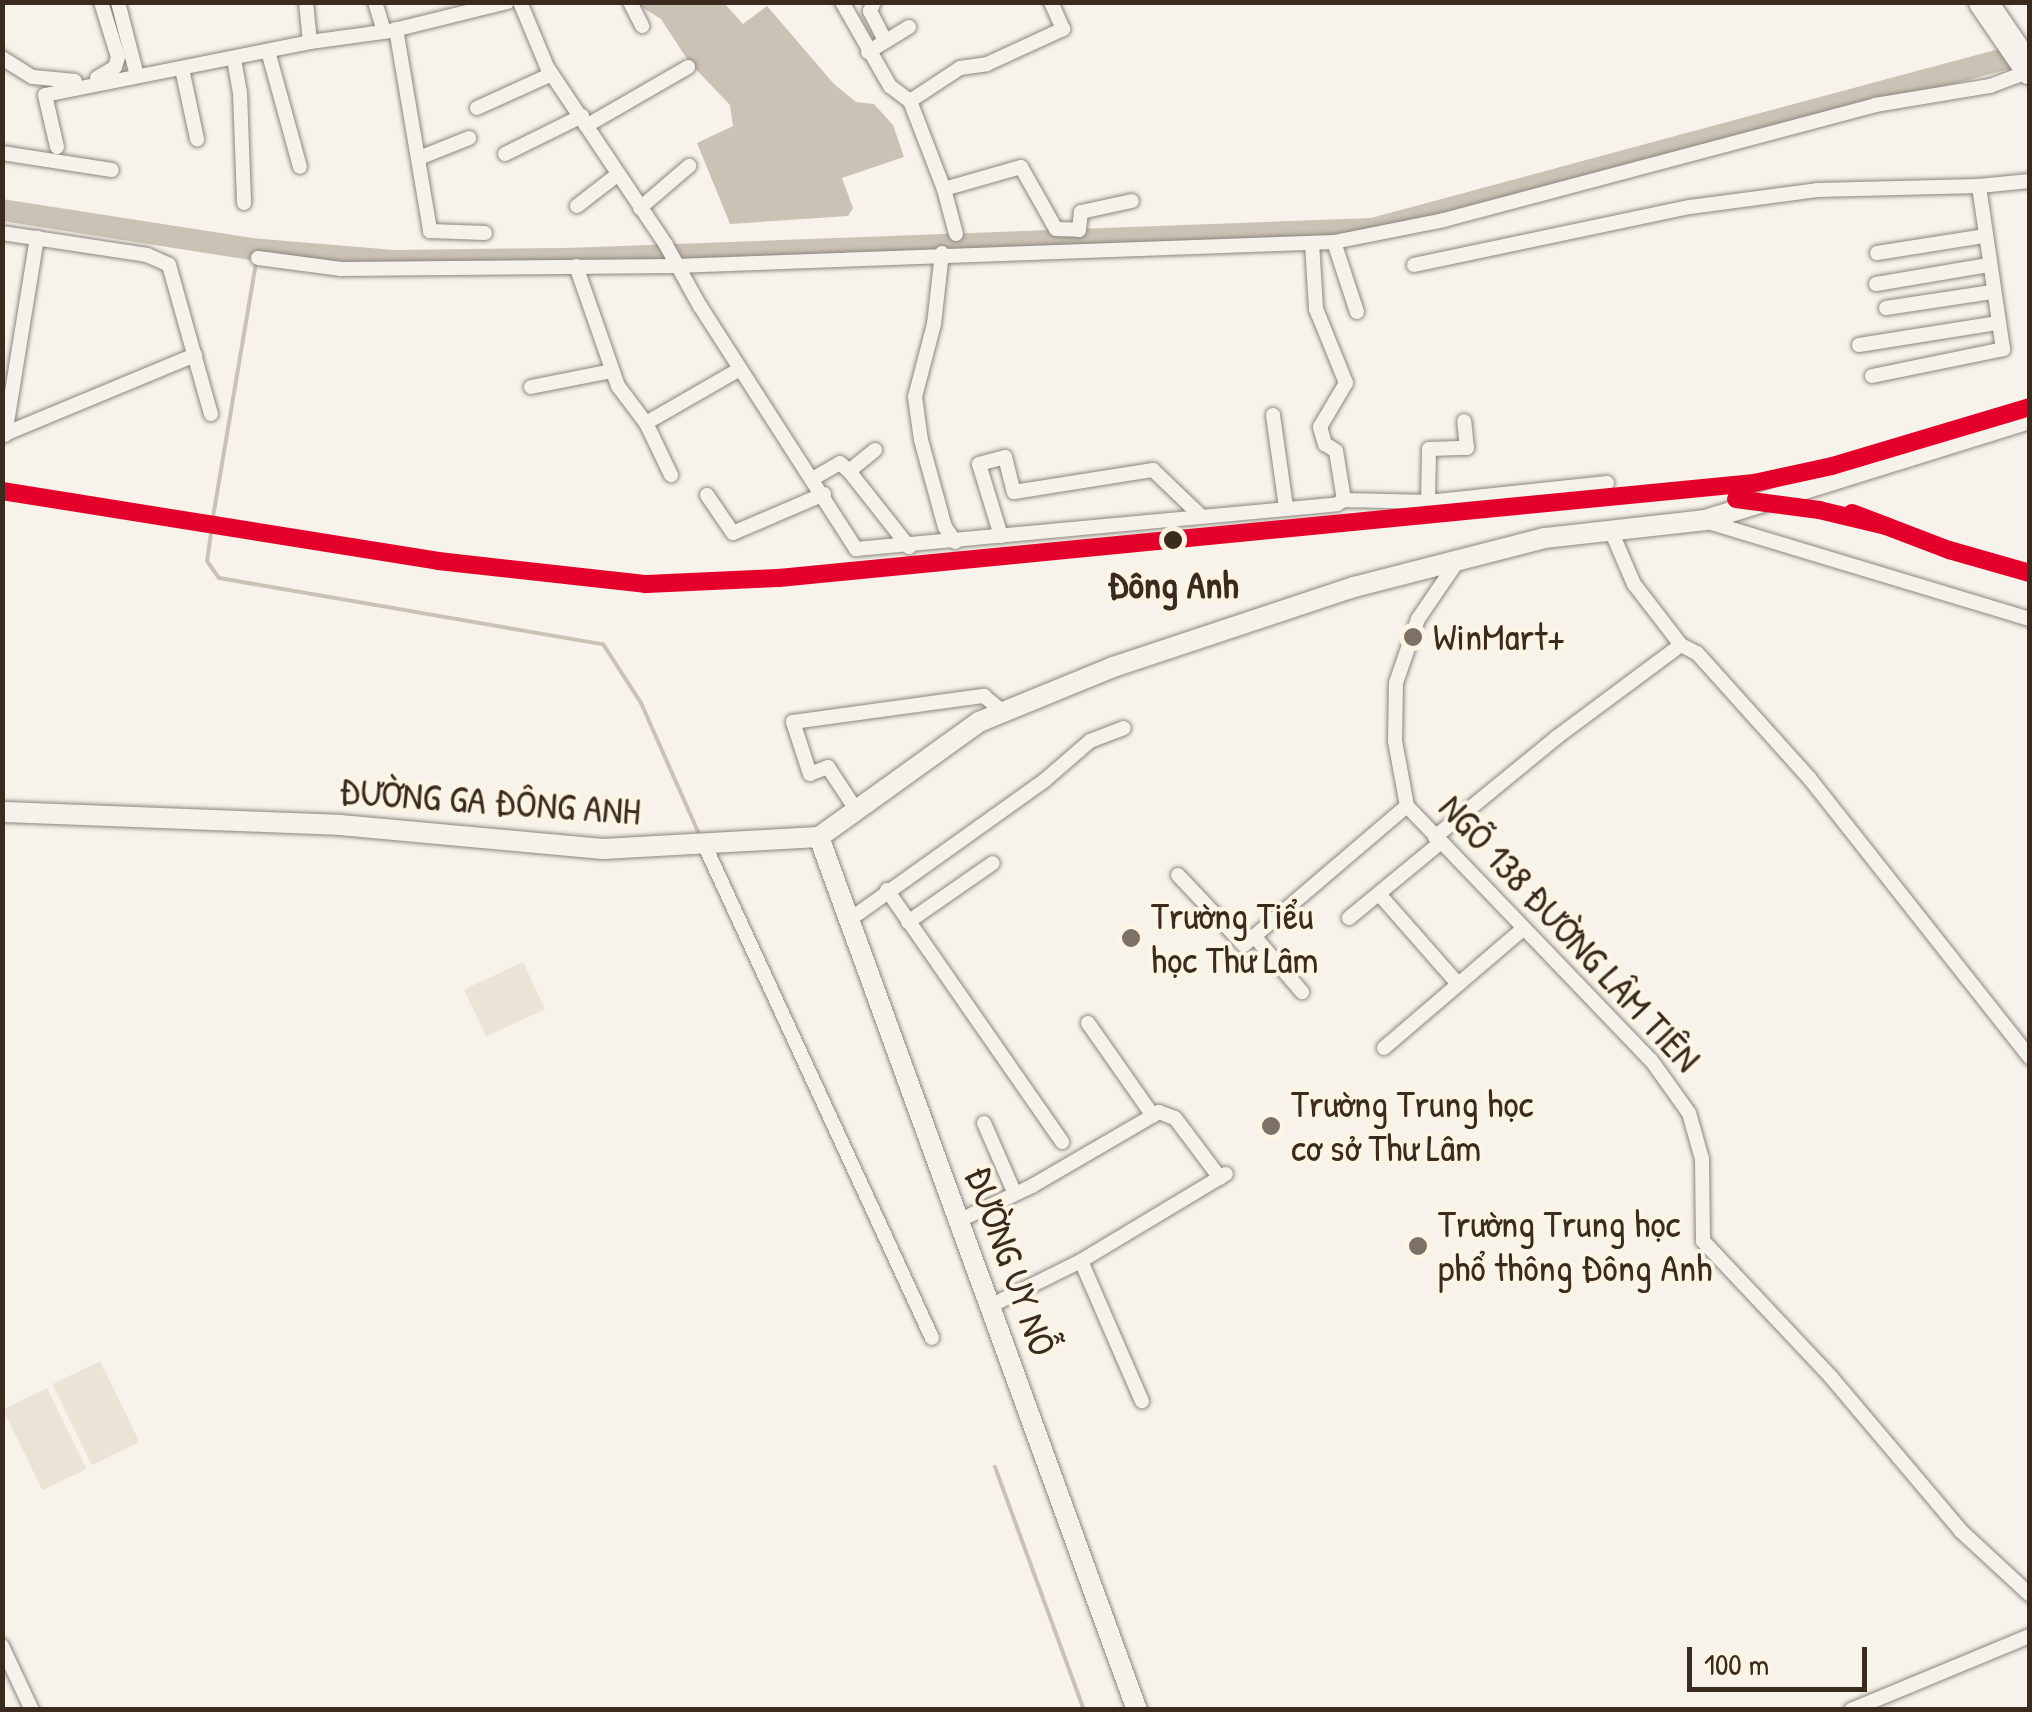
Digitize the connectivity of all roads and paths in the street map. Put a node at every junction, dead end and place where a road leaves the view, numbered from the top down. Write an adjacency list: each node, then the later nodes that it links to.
1 (101, 2): 21 (street)
2 (306, 2): 16 (street)
3 (375, 2): 14 (street)
4 (507, 2): 14 (street)
5 (520, 2): 24 (street)
6 (630, 2): 12 (street)
7 (842, 2): 18 (street)
8 (874, 2): 15 (street)
9 (1051, 2): 26 (street)
10 (1983, 2): 19 (highway)
11 (124, 4): 25 (street)
12 (642, 26)
13 (910, 26): 15 (street)
14 (390, 31): 16 (street); 34 (street)
15 (885, 41): 18 (street)
16 (310, 42): 17 (street)
17 (268, 51): 20 (street); 36 (street)
18 (868, 52): 26 (street)
19 (2022, 54): 51 (street)
20 (234, 59): 23 (street); 43 (street)
21 (4, 64)
22 (688, 67): 28 (street)
23 (182, 69): 25 (street); 30 (street)
24 (552, 74): 27 (street); 28 (street)
25 (137, 76): 31 (street)
26 (910, 100): 41 (street)
27 (477, 108)
28 (584, 121): 33 (street); 38 (street)
29 (469, 138): 34 (street)
30 (198, 139)
31 (57, 147)
32 (2, 153): 37 (street)
33 (505, 154)
34 (419, 158): 47 (street)
35 (690, 166): 45 (street)
36 (300, 167)
37 (112, 170)
38 (616, 175): 44 (street); 45 (street)
39 (2030, 181): 40 (street)
40 (1979, 186): 49 (street); 57 (street)
41 (944, 189): 42 (street); 48 (street)
42 (1132, 201)
43 (244, 203)
44 (577, 206)
45 (640, 208): 56 (street)
46 (2, 233): 50 (street)
47 (485, 233)
48 (956, 234)
49 (1984, 236): 53 (street); 58 (street)
50 (37, 238): 66 (street); 76 (street)
51 (1334, 242): 52 (street); 63 (street)
52 (1312, 243): 54 (street); 84 (street)
53 (1877, 253)
54 (942, 254): 56 (street); 91 (street)
55 (258, 258): 59 (street)
56 (674, 264): 59 (street); 67 (street)
57 (1414, 265)
58 (1988, 265): 60 (street); 61 (street)
59 (576, 266): 68 (street)
60 (1876, 284)
61 (1992, 292): 62 (street); 64 (street)
62 (1886, 308)
63 (1357, 312)
64 (1998, 323): 65 (street); 69 (street)
65 (1859, 345)
66 (195, 356): 71 (street); 76 (street)
67 (740, 369): 75 (street); 80 (street)
68 (612, 371): 70 (street); 75 (street)
69 (1872, 376)
70 (532, 387)
71 (210, 414)
72 (1273, 415): 86 (street)
73 (2030, 419): 88 (street)
74 (1464, 421): 85 (street)
75 (646, 423): 79 (street)
76 (4, 435)
77 (875, 450): 78 (street)
78 (849, 472): 80 (street); 92 (street)
79 (671, 475)
80 (814, 478): 82 (street)
81 (1608, 483): 85 (street)
82 (824, 494): 83 (street); 92 (street)
83 (707, 495)
84 (1344, 500): 85 (street); 86 (street)
85 (1428, 502)
86 (1286, 508): 87 (street)
87 (1200, 515): 90 (street); 90 (street)
88 (1704, 520): 89 (street); 94 (street)
89 (1612, 533): 93 (street); 95 (street)
90 (1001, 536): 91 (street)
91 (955, 542): 92 (street)
92 (908, 547)
93 (1456, 562): 96 (street); 98 (street, NGÕ 138 ĐƯỜNG LÂM TIÊN)
94 (2030, 619)
95 (1682, 645): 102 (street); 117 (street)
96 (1002, 712): 99 (street); 99 (street)
97 (1124, 728): 106 (street)
98 (1407, 806): 102 (street, NGÕ 138 ĐƯỜNG LÂM TIÊN); 112 (street)
99 (855, 808): 101 (street)
100 (2, 812): 103 (street, ĐƯỜNG GA ĐÔNG ANH)
101 (818, 837): 103 (street, ĐƯỜNG GA ĐÔNG ANH); 109 (street, ĐƯỜNG UY NỖ)
102 (1438, 840): 107 (street); 111 (street, NGÕ 138 ĐƯỜNG LÂM TIÊN)
103 (704, 844): 125 (street)
104 (992, 863): 110 (street)
105 (1178, 875): 112 (street)
106 (887, 890): 109 (street); 110 (street)
107 (1379, 894): 108 (street); 113 (street)
108 (1349, 918)
109 (849, 920): 122 (street, ĐƯỜNG UY NỖ)
110 (908, 922): 120 (street)
111 (1523, 929): 113 (street); 127 (street, NGÕ 138 ĐƯỜNG LÂM TIÊN)
112 (1254, 936): 114 (street)
113 (1458, 984): 116 (street)
114 (1302, 992)
115 (1088, 1023): 118 (street)
116 (1384, 1048)
117 (2030, 1058)
118 (1153, 1116): 121 (street); 123 (street)
119 (984, 1123): 121 (street)
120 (1062, 1142)
121 (1015, 1194): 122 (street)
122 (958, 1220): 124 (street, ĐƯỜNG UY NỖ)
123 (1080, 1260): 124 (street); 126 (street)
124 (990, 1306): 131 (street, ĐƯỜNG UY NỖ)
125 (932, 1338)
126 (1142, 1400)
127 (2030, 1596)
128 (2030, 1636): 132 (street)
129 (2, 1646): 130 (street)
130 (32, 1710)
131 (1137, 1710)
132 (1851, 1710)

